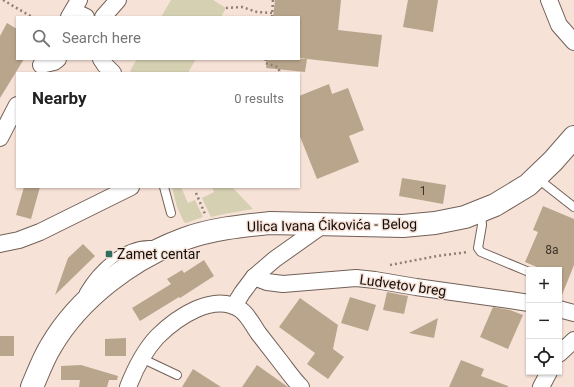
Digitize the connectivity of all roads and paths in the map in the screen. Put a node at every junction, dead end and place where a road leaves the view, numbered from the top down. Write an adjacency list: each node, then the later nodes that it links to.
1 (3, 0): 7 (path)
2 (118, 0): 8 (street)
3 (273, 0): 6 (path)
4 (549, 0): 9 (street)
5 (226, 8): 6 (path)
6 (272, 13)
7 (30, 16)
8 (104, 16)
9 (574, 42)
10 (57, 60): 13 (street)
11 (102, 60): 14 (street)
12 (266, 60): 15 (path)
13 (40, 66)
14 (112, 72)
15 (280, 72)
16 (16, 107): 18 (street)
17 (574, 136): 19 (main road, Ulica Ivana Ćikovića - Belog)
18 (0, 138)
19 (536, 178): 23 (lane); 24 (main road, Ulica Ivana Ćikovića - Belog)
20 (129, 188): 28 (street)
21 (164, 188): 25 (lane)
22 (196, 193): 26 (path)
23 (574, 207)
24 (481, 211): 27 (main road, Ulica Ivana Ćikovića - Belog); 30 (lane)
25 (171, 213)
26 (208, 220)
27 (323, 225): 31 (street); 42 (main road, Ulica Ivana Ćikovića - Belog)
28 (0, 244)
29 (470, 252): 32 (path)
30 (526, 271)
31 (254, 277): 32 (street, Ludvetov breg); 34 (street)
32 (371, 279): 33 (street, Ludvetov breg)
33 (526, 303)
34 (234, 306): 39 (street); 44 (street)
35 (562, 310): 36 (street)
36 (574, 313)
37 (574, 340): 38 (street)
38 (562, 351)
39 (141, 358): 40 (lane); 43 (street)
40 (176, 375)
41 (547, 375): 45 (street)
42 (32, 387)
43 (128, 387)
44 (301, 387)
45 (541, 387)

